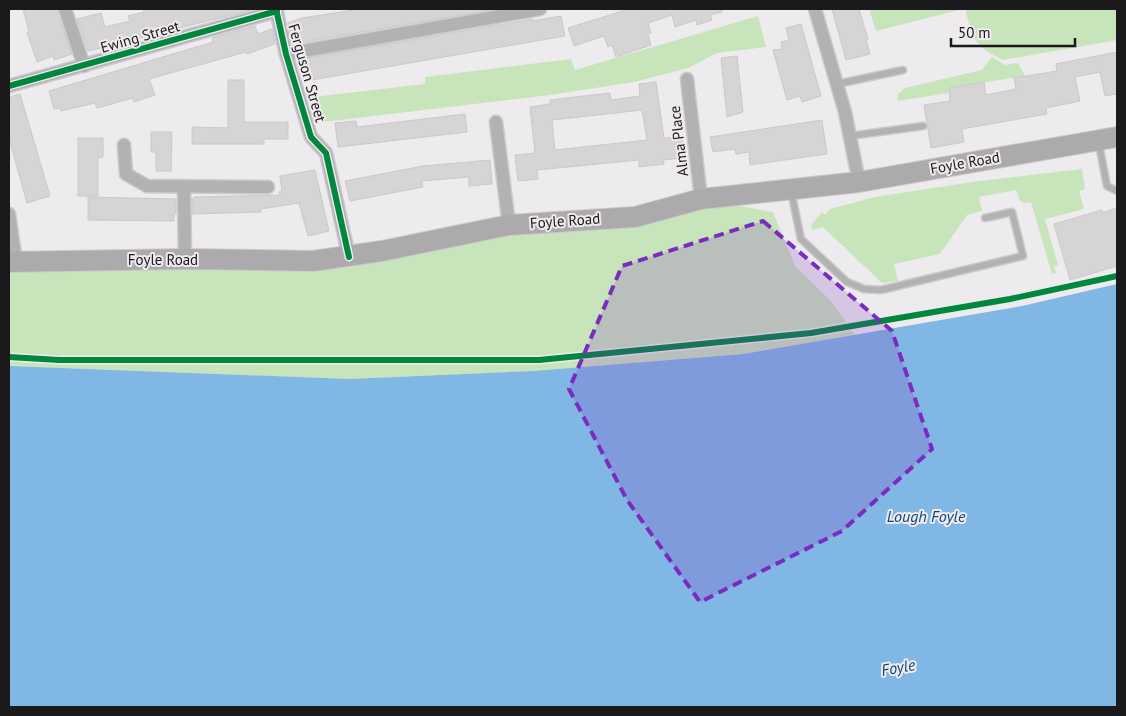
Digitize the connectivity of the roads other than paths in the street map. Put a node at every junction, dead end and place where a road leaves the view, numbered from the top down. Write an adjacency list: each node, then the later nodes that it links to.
1 (65, 9): 6 (street)
2 (540, 9): 5 (street)
3 (815, 9): 9 (street)
4 (276, 10): 5 (street, Ferguson Street); 6 (street, Ewing Street)
5 (286, 54): 25 (street, Ferguson Street)
6 (84, 66): 10 (street, Ewing Street)
7 (904, 70): 9 (lane)
8 (687, 79): 21 (street, Alma Place)
9 (837, 84): 13 (street)
10 (9, 86)
11 (496, 122): 24 (street)
12 (923, 126): 13 (lane)
13 (850, 136): 16 (street)
14 (1108, 139): 16 (main road, Foyle Road); 20 (lane)
15 (124, 145): 18 (street)
16 (859, 182): 19 (main road, Foyle Road)
17 (268, 187): 18 (street)
18 (184, 188): 26 (street)
19 (790, 189): 21 (main road, Foyle Road); 23 (lane)
20 (1117, 191)
21 (701, 199): 24 (main road, Foyle Road)
22 (9, 214): 27 (street)
23 (985, 218)
24 (509, 225): 25 (main road, Foyle Road)
25 (349, 257): 26 (main road, Foyle Road)
26 (185, 259): 27 (main road, Foyle Road)
27 (12, 262)

